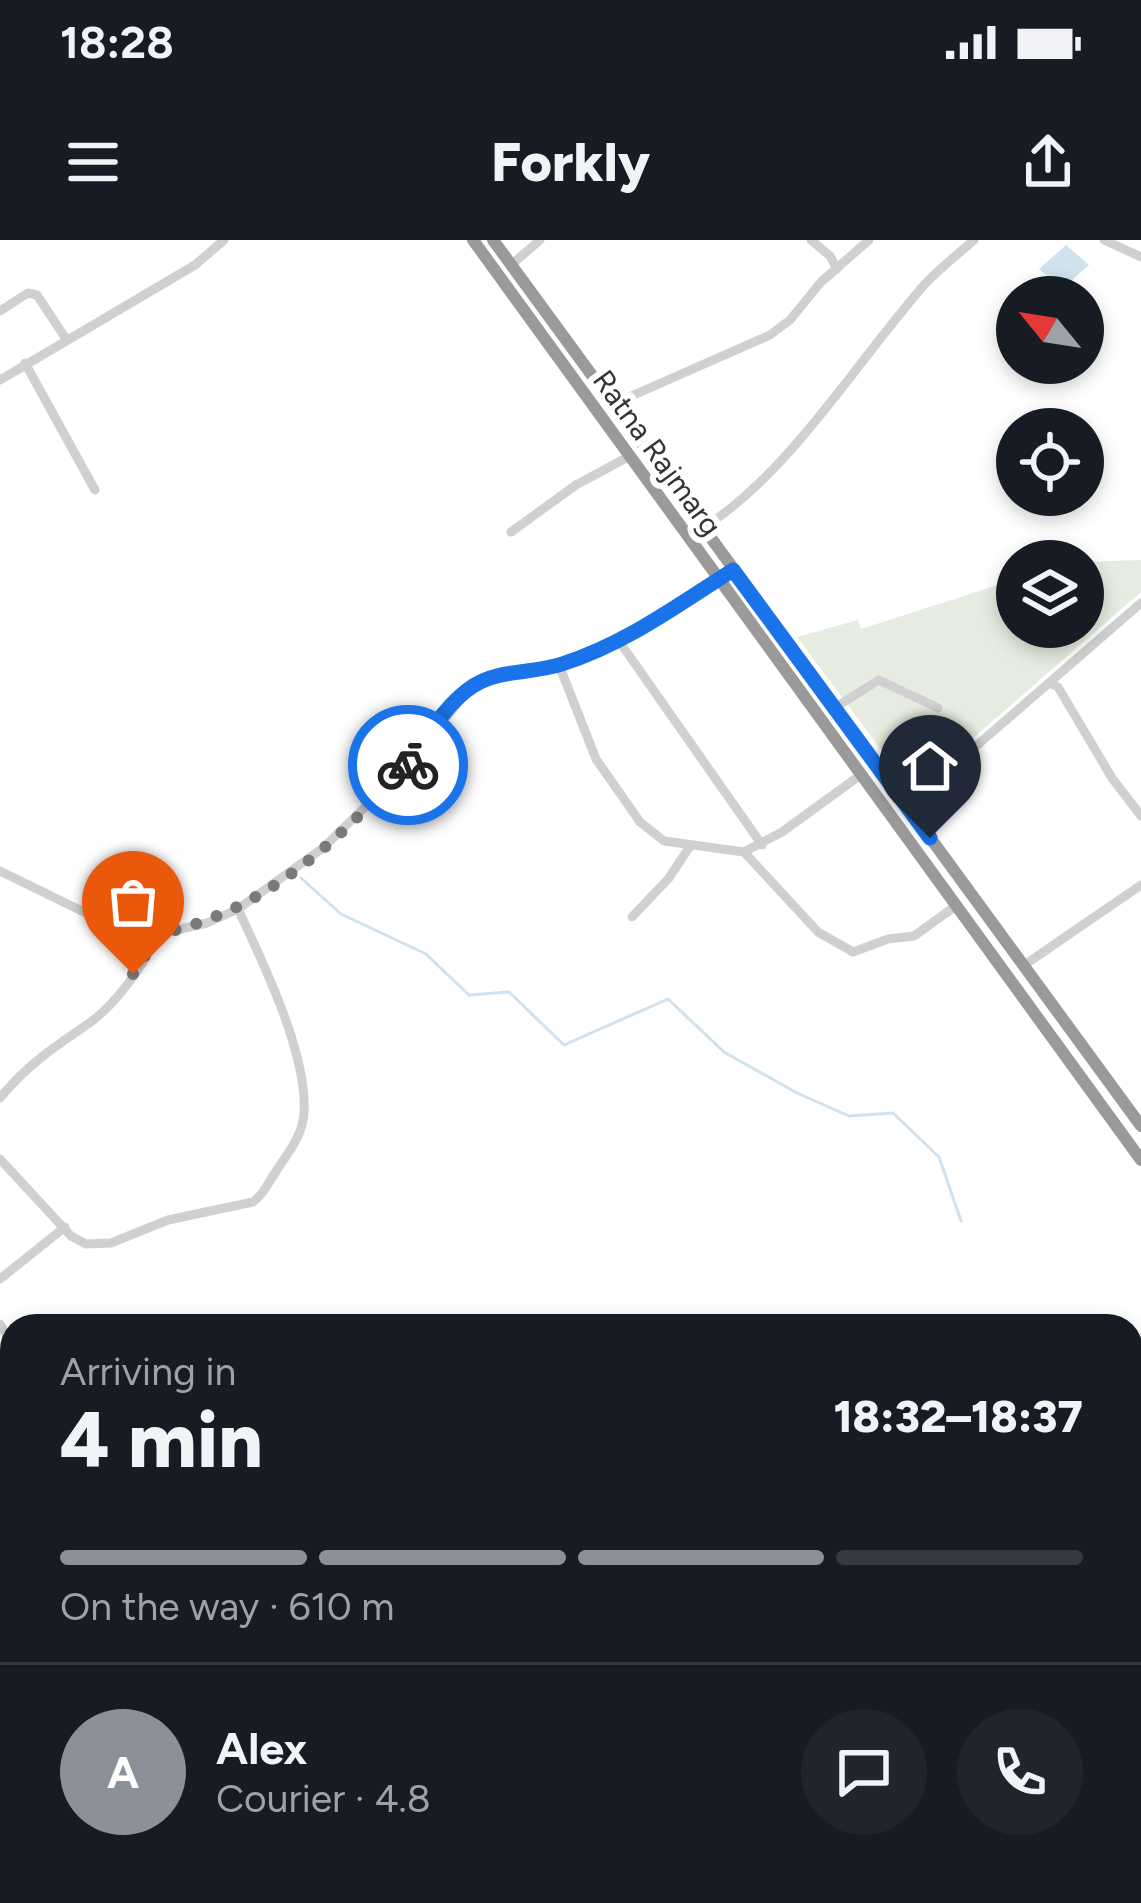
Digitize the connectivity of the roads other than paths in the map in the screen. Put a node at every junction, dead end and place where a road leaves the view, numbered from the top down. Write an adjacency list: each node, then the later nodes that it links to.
1 (224, 240): 13 (street)
2 (472, 240): 17 (highway, Ratna Rajmarg)
3 (493, 240): 10 (highway, Ratna Rajmarg)
4 (540, 240): 10 (street)
5 (811, 240): 11 (street)
6 (868, 240): 11 (street)
7 (974, 240): 19 (street)
8 (1105, 240): 9 (street)
9 (1141, 256)
10 (511, 265): 16 (highway, Ratna Rajmarg)
11 (837, 269): 16 (street)
12 (0, 311): 13 (street)
13 (66, 339): 14 (street)
14 (26, 363): 15 (street); 18 (street)
15 (0, 380)
16 (611, 405): 19 (highway, Ratna Rajmarg)
17 (628, 457): 20 (street); 21 (highway, Ratna Rajmarg)
18 (95, 490)
19 (704, 529): 21 (street); 22 (highway, Ratna Rajmarg)
20 (511, 532)
21 (689, 537): 23 (highway, Ratna Rajmarg)
22 (733, 570): 23 (street); 28 (highway, Ratna Rajmarg)
23 (718, 579): 25 (street); 30 (highway, Ratna Rajmarg)
24 (1141, 603): 27 (street)
25 (619, 641): 26 (street); 33 (street)
26 (559, 665): 34 (street); 39 (street)
27 (1049, 683): 31 (street); 32 (street)
28 (834, 708): 29 (street); 31 (highway, Ratna Rajmarg)
29 (938, 708)
30 (862, 774): 33 (street); 38 (highway, Ratna Rajmarg)
31 (907, 806): 42 (highway, Ratna Rajmarg)
32 (1141, 816)
33 (762, 845): 35 (street)
34 (690, 847): 35 (street); 40 (street)
35 (744, 852): 38 (street)
36 (0, 871): 41 (street)
37 (1141, 885): 42 (street)
38 (957, 905): 46 (highway, Ratna Rajmarg)
39 (238, 909): 41 (street); 47 (street)
40 (632, 917)
41 (159, 934): 43 (street)
42 (1024, 965): 44 (highway, Ratna Rajmarg)
43 (0, 1097)
44 (1138, 1117)
45 (0, 1159): 47 (street)
46 (1141, 1160)
47 (65, 1227): 48 (street)
48 (0, 1279)

